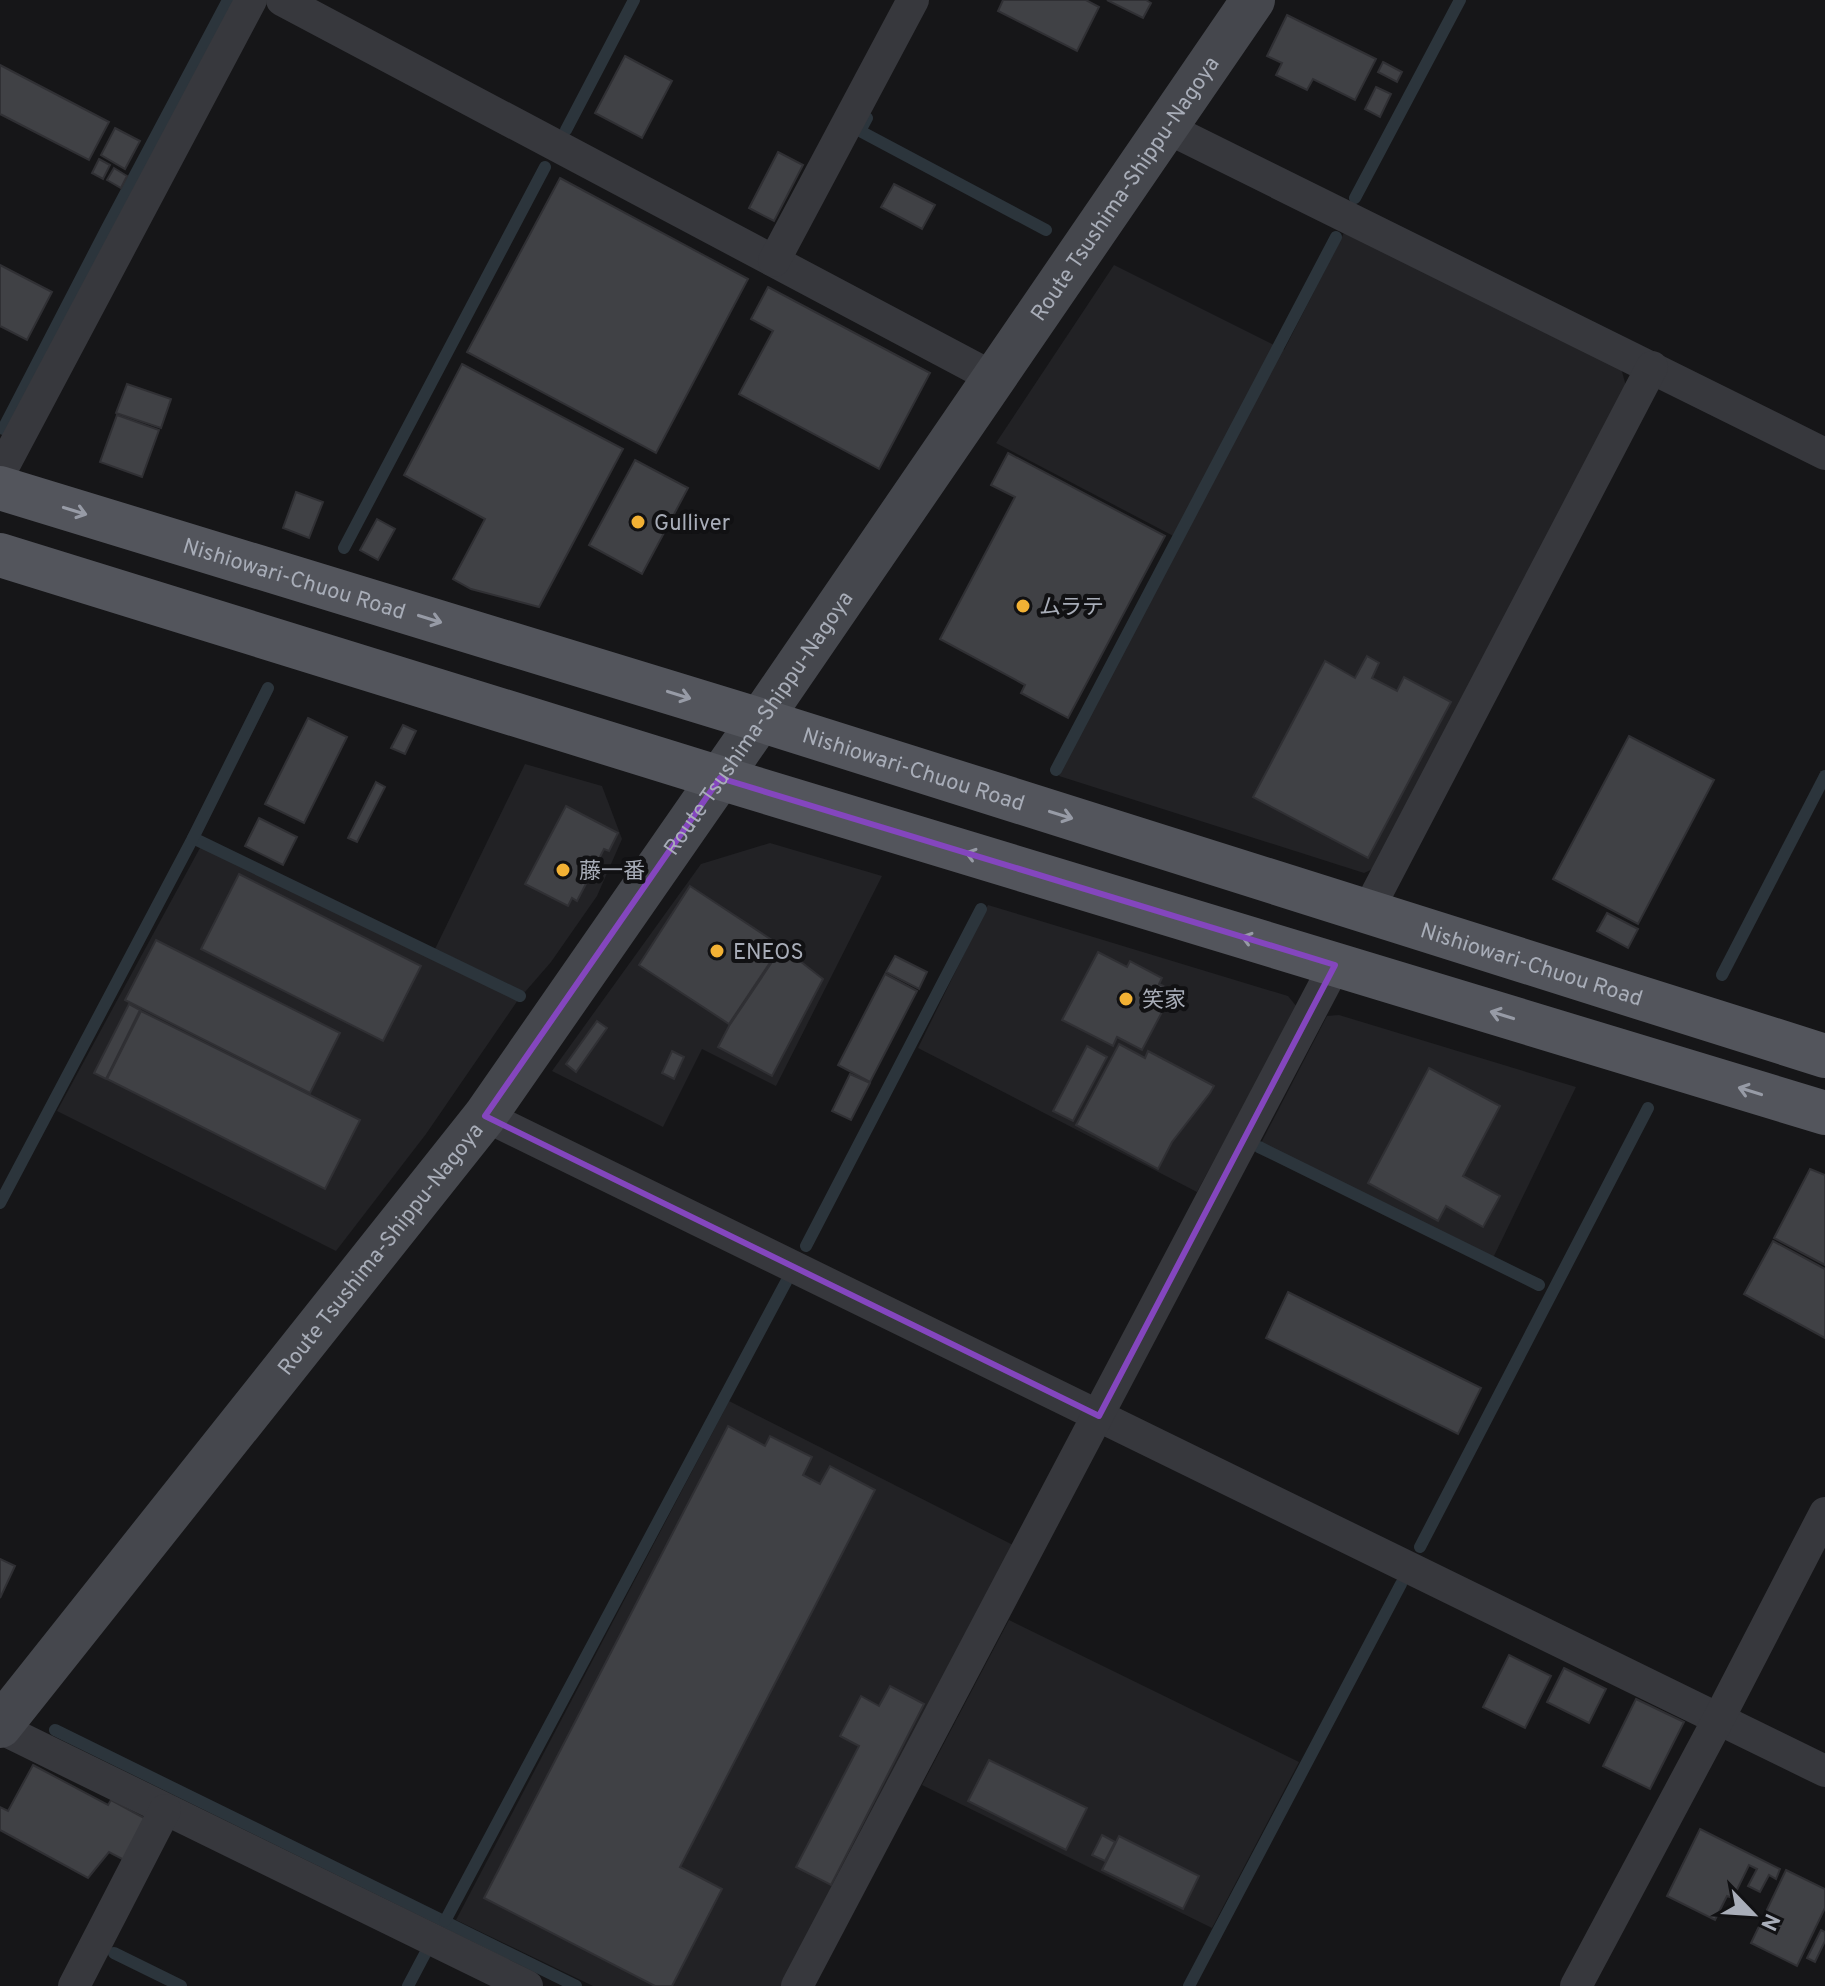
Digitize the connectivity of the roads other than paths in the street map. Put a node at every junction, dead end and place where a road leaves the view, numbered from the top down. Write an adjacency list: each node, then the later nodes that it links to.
1 (251, 0): 10 (street)
2 (282, 0): 6 (street)
3 (913, 0): 6 (street)
4 (1253, 0): 5 (main road, Route Tsushima-Shippu-Nagoya)
5 (1165, 127): 7 (street); 8 (main road, Route Tsushima-Shippu-Nagoya)
6 (774, 261): 8 (street)
7 (1652, 367): 9 (street); 15 (street)
8 (994, 378): 13 (main road, Route Tsushima-Shippu-Nagoya)
9 (1825, 454)
10 (0, 473)
11 (0, 488): 13 (main road, Nishiowari-Chuou Road, one-way to 13)
12 (0, 555): 14 (main road)
13 (760, 720): 14 (main road, Route Tsushima-Shippu-Nagoya); 15 (main road, Nishiowari-Chuou Road, one-way to 15)
14 (720, 778): 16 (main road, one-way to 14); 19 (main road, Route Tsushima-Shippu-Nagoya)
15 (1367, 912): 17 (main road, Nishiowari-Chuou Road)
16 (1335, 965): 18 (main road, one-way to 16); 20 (street)
17 (1825, 1056)
18 (1825, 1113)
19 (485, 1116): 20 (street); 23 (main road, Route Tsushima-Shippu-Nagoya)
20 (1099, 1416): 22 (street); 28 (street)
21 (1825, 1513): 22 (street)
22 (1718, 1720): 24 (street); 29 (street)
23 (0, 1727): 25 (street)
24 (1825, 1771)
25 (165, 1810): 26 (street); 27 (street)
26 (74, 1986)
27 (527, 1986)
28 (797, 1986)
29 (1576, 1986)

